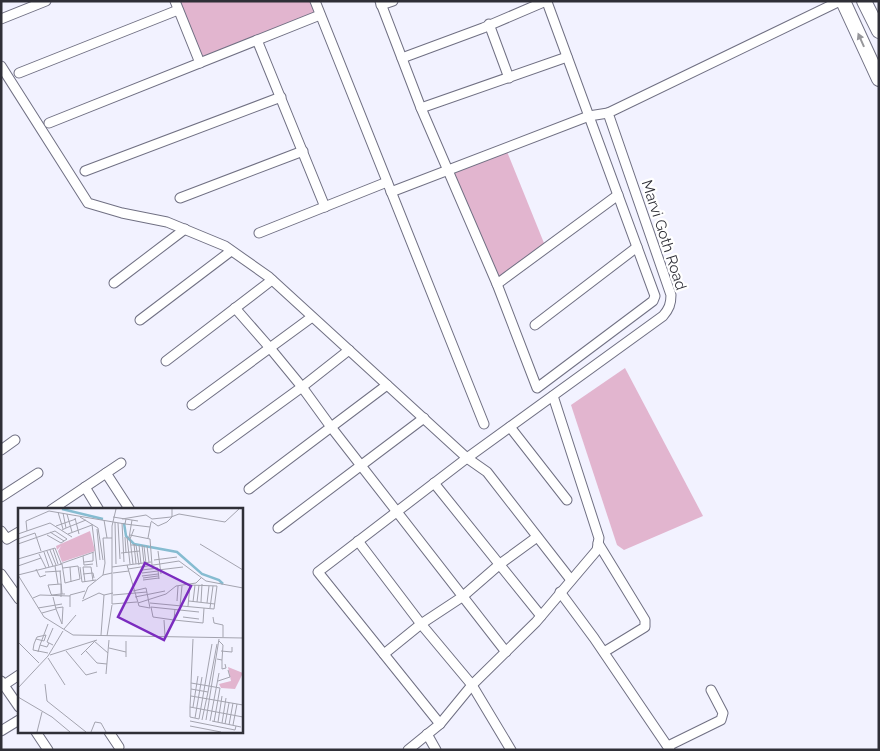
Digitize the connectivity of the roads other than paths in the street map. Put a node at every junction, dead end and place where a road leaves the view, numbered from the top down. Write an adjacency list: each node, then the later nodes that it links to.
1 (46, 1): 10 (street)
2 (315, 1): 9 (street)
3 (393, 1): 7 (street)
4 (546, 1): 11 (street); 14 (street)
5 (841, 1): 20 (highway, one-way to 5); 23 (street)
6 (864, 1): 12 (highway)
7 (380, 3): 15 (street)
8 (177, 6): 16 (street); 18 (street)
9 (320, 15): 13 (street); 29 (street)
10 (1, 19)
11 (489, 24): 15 (street); 19 (street)
12 (879, 31)
13 (257, 40): 16 (street); 21 (street)
14 (567, 57): 19 (street); 24 (street)
15 (402, 58): 22 (street)
16 (200, 63): 25 (street)
17 (1, 66): 34 (street)
18 (19, 73)
19 (509, 78): 22 (street)
20 (879, 80)
21 (280, 97): 26 (street); 27 (street)
22 (421, 108): 28 (street)
23 (608, 113): 24 (street); 50 (street, Marvi Goth Road)
24 (589, 116): 28 (street); 31 (street)
25 (48, 123)
26 (303, 152): 32 (street); 33 (street)
27 (85, 171)
28 (447, 171): 30 (street); 40 (street)
29 (387, 182): 30 (street); 33 (street)
30 (391, 192): 53 (street)
31 (618, 195): 36 (street); 40 (street)
32 (180, 198)
33 (325, 207): 35 (street)
34 (185, 229): 37 (street); 39 (street)
35 (259, 233)
36 (637, 247): 40 (street); 44 (street)
37 (231, 251): 38 (street); 43 (street)
38 (272, 280): 41 (street); 42 (street)
39 (114, 283)
40 (497, 284)
41 (235, 308): 45 (street); 47 (street)
42 (312, 317): 45 (street); 46 (street)
43 (140, 320)
44 (535, 325)
45 (270, 348): 49 (street); 51 (street)
46 (349, 350): 48 (street); 49 (street)
47 (166, 361)
48 (387, 385): 52 (street); 54 (street)
49 (302, 387): 54 (street); 57 (street)
50 (553, 396): 55 (street, Marvi Goth Road); 78 (street)
51 (192, 405)
52 (424, 418): 59 (street); 61 (street)
53 (484, 424)
54 (331, 427): 61 (street); 66 (street)
55 (510, 427): 59 (street, Marvi Goth Road); 68 (street)
56 (16, 440): 58 (street)
57 (218, 448)
58 (1, 450)
59 (467, 458): 64 (street, Marvi Goth Road); 76 (street)
60 (121, 463): 63 (street)
61 (361, 466): 72 (street); 73 (street)
62 (38, 473): 67 (street)
63 (106, 473): 65 (street); 71 (street)
64 (434, 483): 72 (street, Marvi Goth Road); 79 (street)
65 (85, 487): 69 (street); 70 (street)
66 (249, 489)
67 (1, 497)
68 (567, 500)
69 (55, 508)
70 (98, 508)
71 (129, 508)
72 (397, 512): 77 (street, Marvi Goth Road); 83 (street)
73 (278, 528)
74 (1, 531): 75 (street)
75 (18, 533)
76 (537, 537): 79 (street); 81 (street)
77 (358, 541): 86 (street); 89 (street, Marvi Goth Road)
78 (598, 543): 81 (street); 88 (street)
79 (500, 564): 83 (street); 85 (street)
80 (1, 574): 84 (street)
81 (571, 580): 82 (street)
82 (560, 592): 85 (street); 88 (street)
83 (462, 597): 86 (street); 87 (street)
84 (18, 598)
85 (541, 616): 87 (street)
86 (421, 624): 89 (street); 92 (street)
87 (506, 652): 92 (street)
88 (604, 652): 102 (street)
89 (384, 654): 96 (street)
90 (18, 675): 91 (street)
91 (2, 683): 94 (street)
92 (472, 685): 96 (street); 106 (street)
93 (711, 690): 102 (street)
94 (18, 706)
95 (18, 721): 97 (street)
96 (440, 724): 100 (street)
97 (1, 731)
98 (37, 734): 103 (street)
99 (110, 734): 101 (street)
100 (427, 734): 104 (street); 105 (street)
101 (119, 748)
102 (669, 748)
103 (48, 750)
104 (408, 750)
105 (436, 750)
106 (510, 750)

